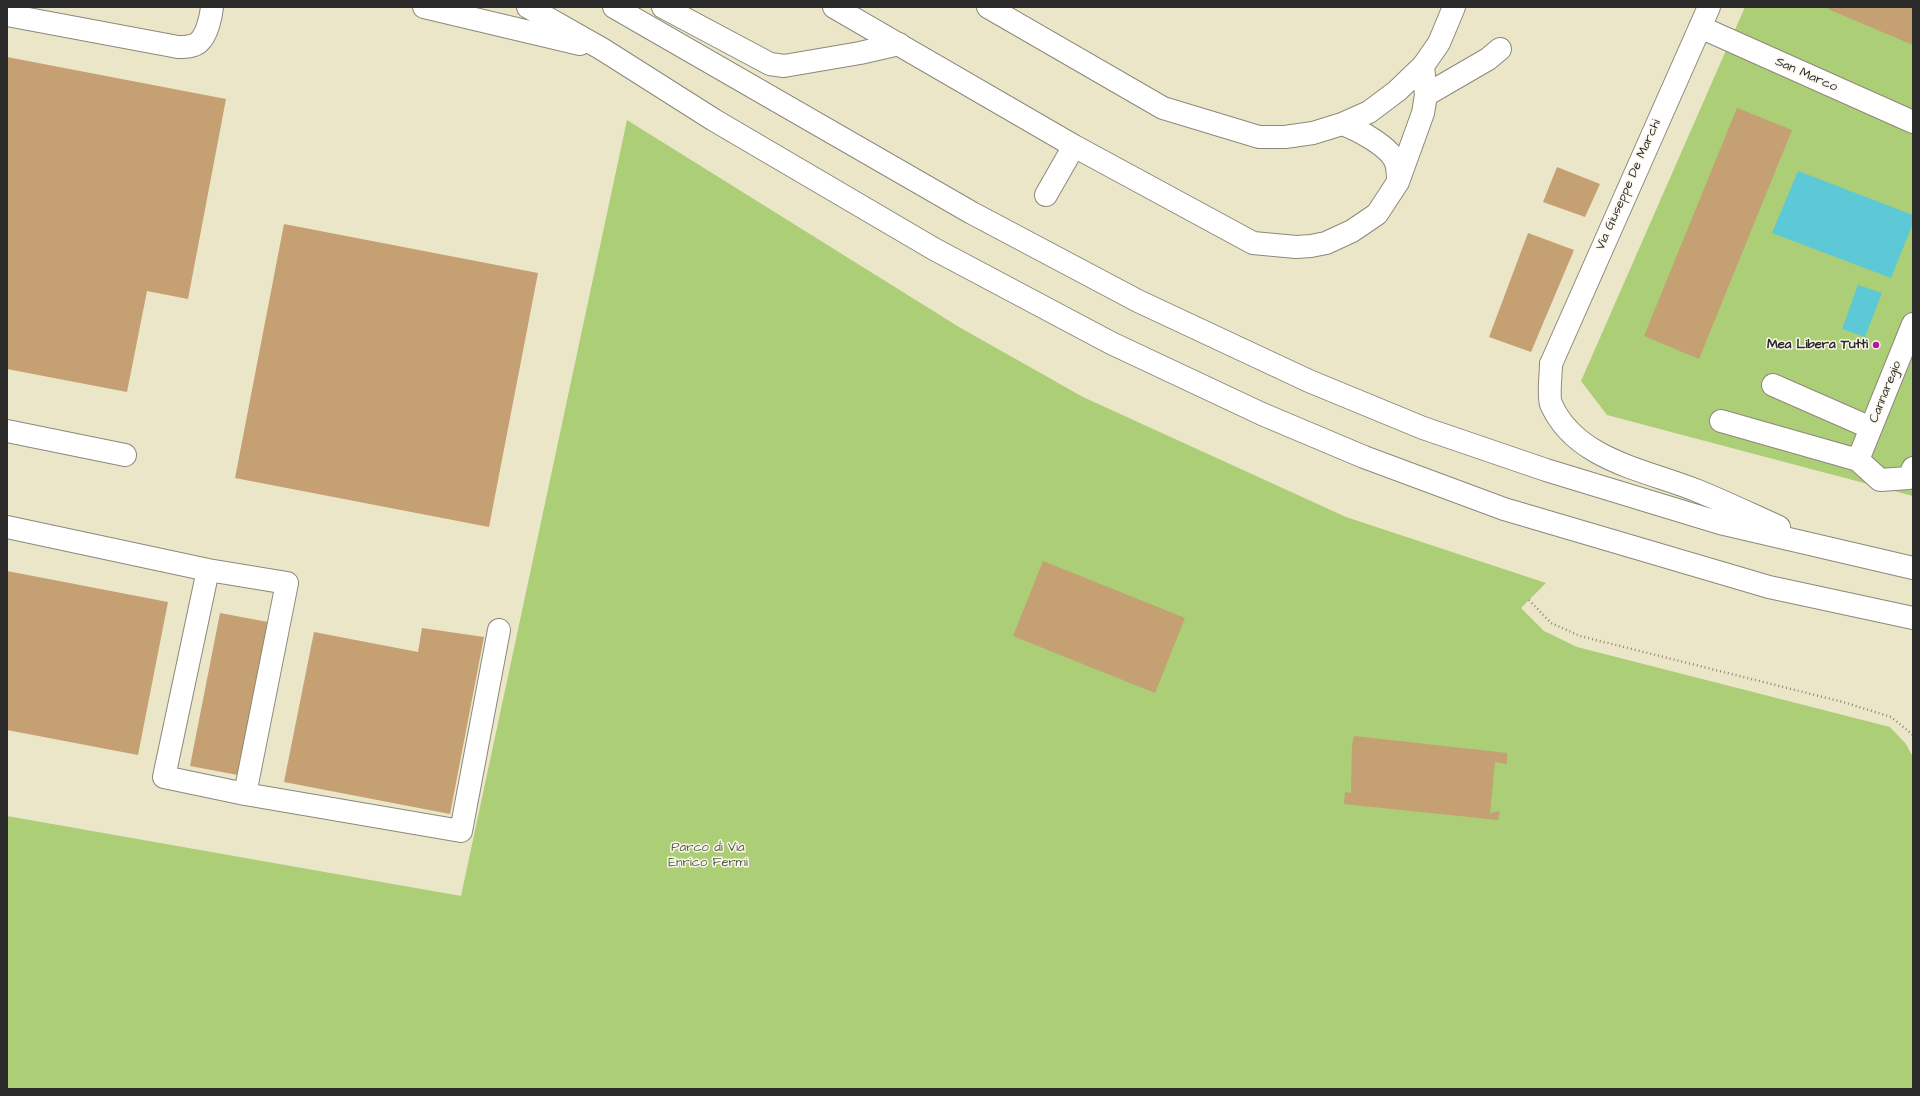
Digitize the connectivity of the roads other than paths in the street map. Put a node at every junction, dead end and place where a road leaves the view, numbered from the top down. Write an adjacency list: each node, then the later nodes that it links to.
1 (212, 7): 10 (main road)
2 (424, 7): 13 (main road)
3 (528, 7): 13 (main road)
4 (614, 7): 31 (main road)
5 (663, 7): 12 (main road)
6 (834, 7): 12 (main road)
7 (988, 7): 18 (main road)
8 (1454, 7): 15 (main road)
9 (1709, 7): 11 (main road, Via Giuseppe De Marchi)
10 (7, 15)
11 (1700, 27): 17 (main road, San Marco); 31 (main road, Via Giuseppe De Marchi)
12 (899, 44): 19 (main road)
13 (602, 49): 34 (main road)
14 (1500, 50): 16 (main road)
15 (1423, 66): 16 (main road); 18 (main road)
16 (1426, 95): 20 (main road)
17 (1913, 122)
18 (1342, 124): 20 (main road)
19 (1074, 146): 20 (main road); 21 (main road)
20 (1398, 182)
21 (1046, 195)
22 (1913, 324): 25 (main road, Cannaregio)
23 (1773, 385): 25 (main road)
24 (1721, 421): 28 (main road)
25 (1871, 428): 28 (main road, Cannaregio)
26 (7, 431): 27 (main road)
27 (125, 455)
28 (1858, 460): 29 (main road)
29 (1913, 468)
30 (7, 527): 33 (main road)
31 (1825, 549): 32 (main road)
32 (1913, 568)
33 (208, 570): 36 (main road); 36 (main road)
34 (1913, 618)
35 (499, 630): 36 (main road)
36 (245, 794)

